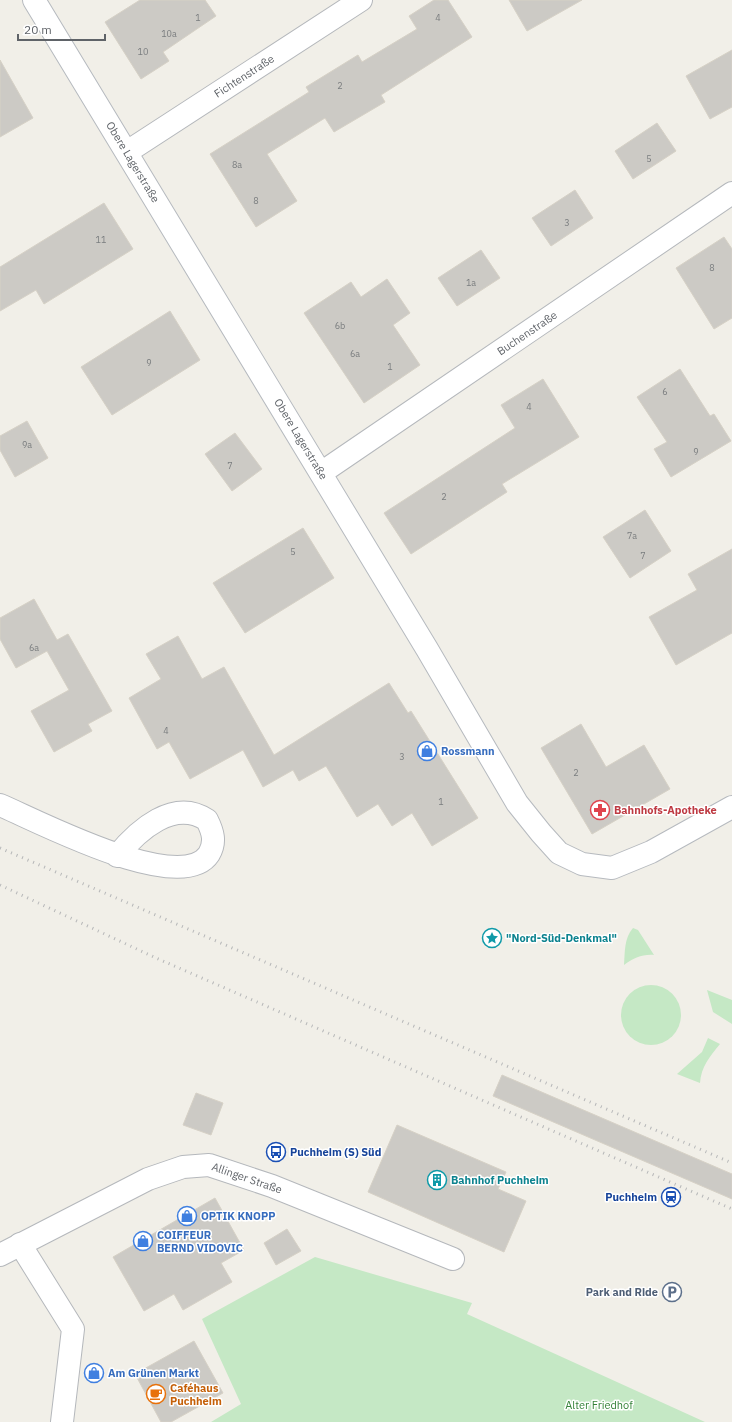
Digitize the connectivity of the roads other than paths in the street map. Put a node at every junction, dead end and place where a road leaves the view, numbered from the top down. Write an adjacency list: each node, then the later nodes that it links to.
1 (34, 0): 3 (street, Obere Lagerstraße)
2 (361, 0): 3 (street, Fichtenstraße)
3 (128, 152): 5 (street, Obere Lagerstraße)
4 (732, 193): 5 (street, Buchenstraße)
5 (321, 473): 7 (street, Obere Lagerstraße)
6 (0, 805): 8 (street)
7 (732, 807)
8 (118, 856)
9 (20, 1244): 10 (street, Allinger Straße); 11 (street, Allinger Straße); 12 (street)
10 (0, 1255)
11 (453, 1259)
12 (65, 1419)

